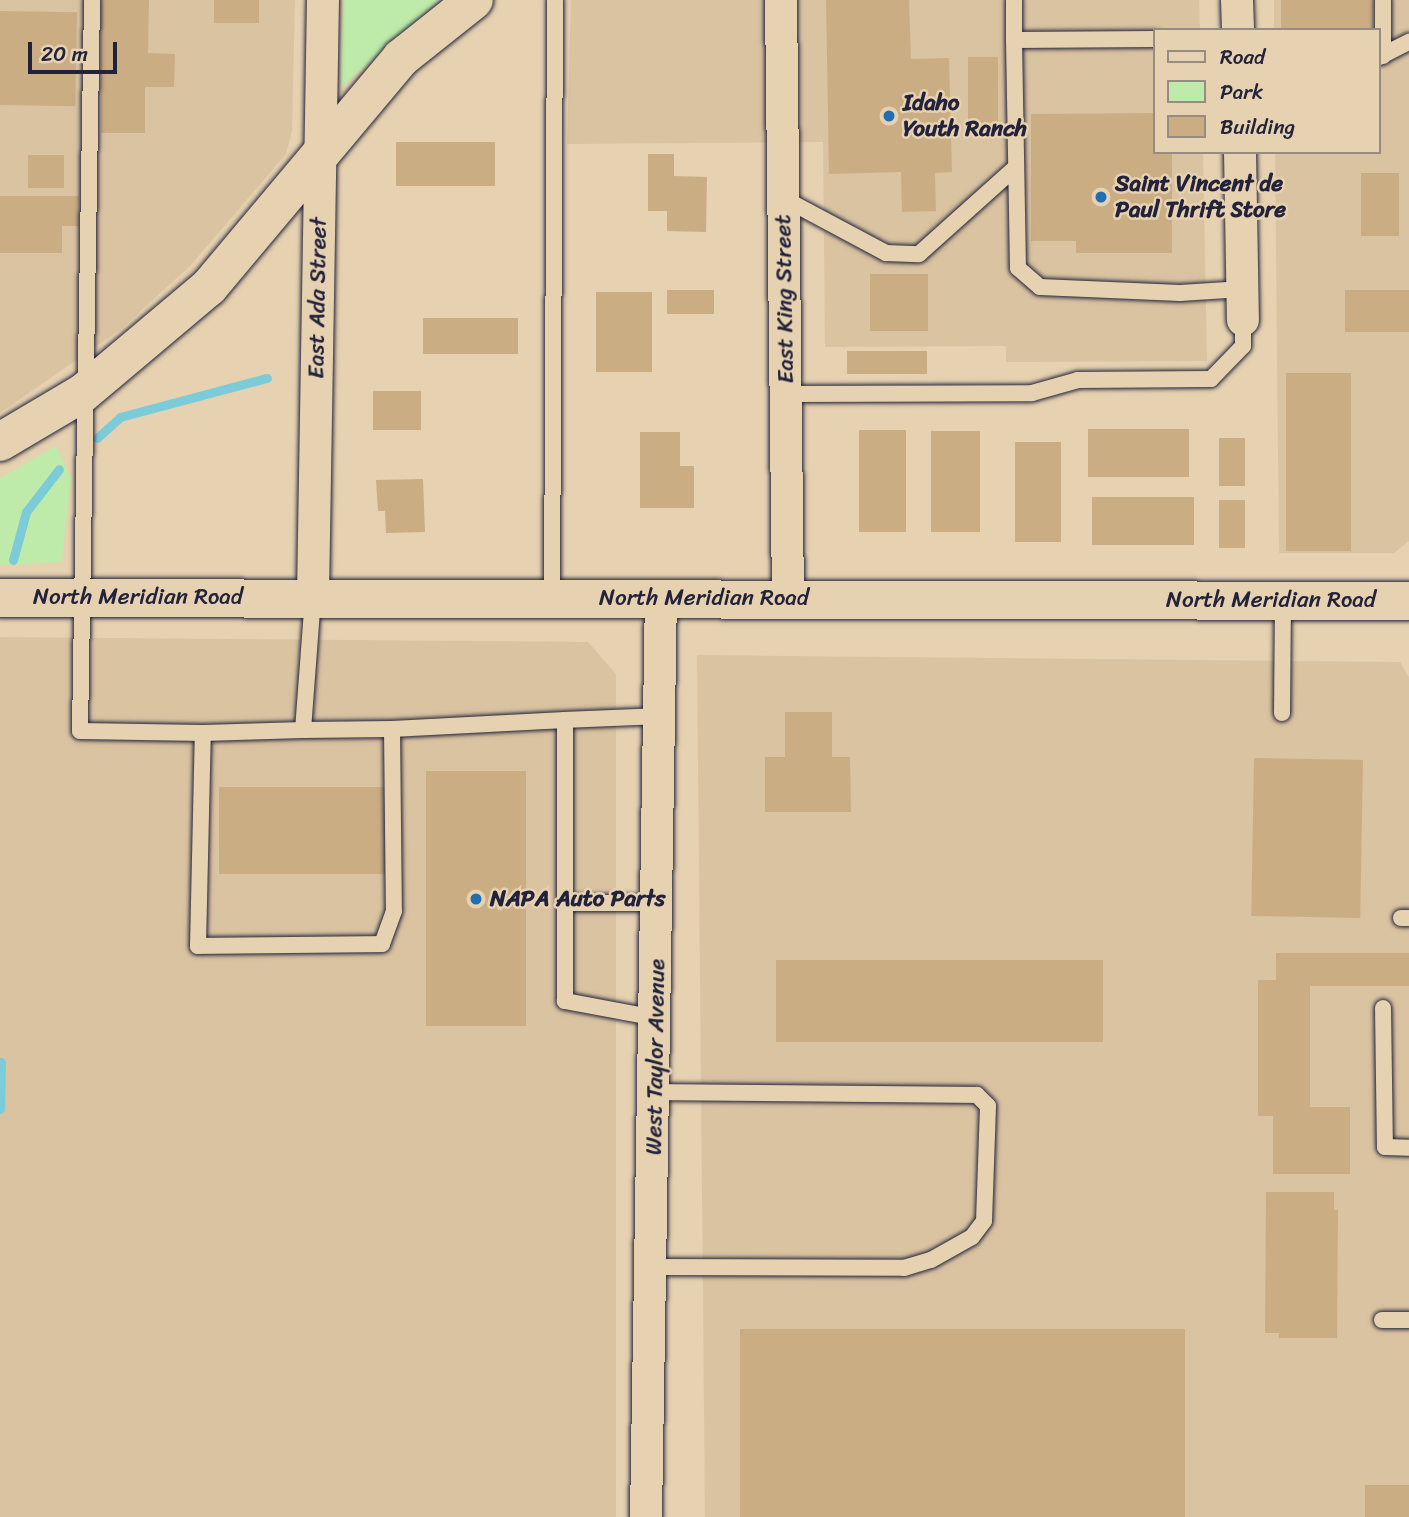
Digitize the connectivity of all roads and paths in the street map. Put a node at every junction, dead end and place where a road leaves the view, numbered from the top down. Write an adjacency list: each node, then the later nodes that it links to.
1 (92, 0): 20 (lane)
2 (323, 0): 14 (street, East Ada Street)
3 (474, 0): 14 (main road)
4 (555, 0): 25 (lane)
5 (781, 0): 17 (street, East King Street)
6 (1014, 0): 11 (lane)
7 (1237, 0): 9 (street)
8 (1383, 0): 13 (lane)
9 (1238, 28)
10 (1154, 39): 11 (lane)
11 (1014, 40): 16 (lane)
12 (1409, 42): 13 (lane)
13 (1381, 57)
14 (321, 153): 20 (main road); 23 (street, East Ada Street)
15 (1240, 154): 18 (street)
16 (1016, 167): 17 (lane); 18 (lane)
17 (783, 198): 21 (street, East King Street)
18 (1243, 289): 19 (street)
19 (1243, 320): 21 (lane)
20 (83, 393): 22 (main road); 24 (lane)
21 (786, 394): 28 (street, East King Street)
22 (0, 442)
23 (313, 596): 24 (main road, North Meridian Road); 25 (main road, North Meridian Road); 35 (lane)
24 (79, 597): 27 (main road, North Meridian Road); 36 (lane)
25 (552, 597): 26 (main road, North Meridian Road)
26 (661, 597): 28 (main road, North Meridian Road); 32 (street, West Taylor Avenue)
27 (0, 598)
28 (788, 598): 29 (main road, North Meridian Road)
29 (1283, 600): 30 (main road, North Meridian Road); 31 (lane)
30 (1409, 601)
31 (1282, 713)
32 (660, 716): 33 (lane); 38 (street, West Taylor Avenue)
33 (565, 720): 34 (lane); 37 (lane)
34 (392, 729): 35 (lane); 36 (lane)
35 (303, 730): 36 (lane)
36 (203, 733)
37 (565, 903): 38 (lane); 40 (lane)
38 (658, 903): 40 (street, West Taylor Avenue)
39 (1383, 1009): 42 (lane)
40 (656, 1018): 41 (street, West Taylor Avenue)
41 (655, 1092): 43 (street, West Taylor Avenue); 43 (lane)
42 (1409, 1148)
43 (654, 1267): 46 (street, West Taylor Avenue)
44 (1382, 1320): 45 (lane)
45 (1409, 1320)
46 (646, 1517)

